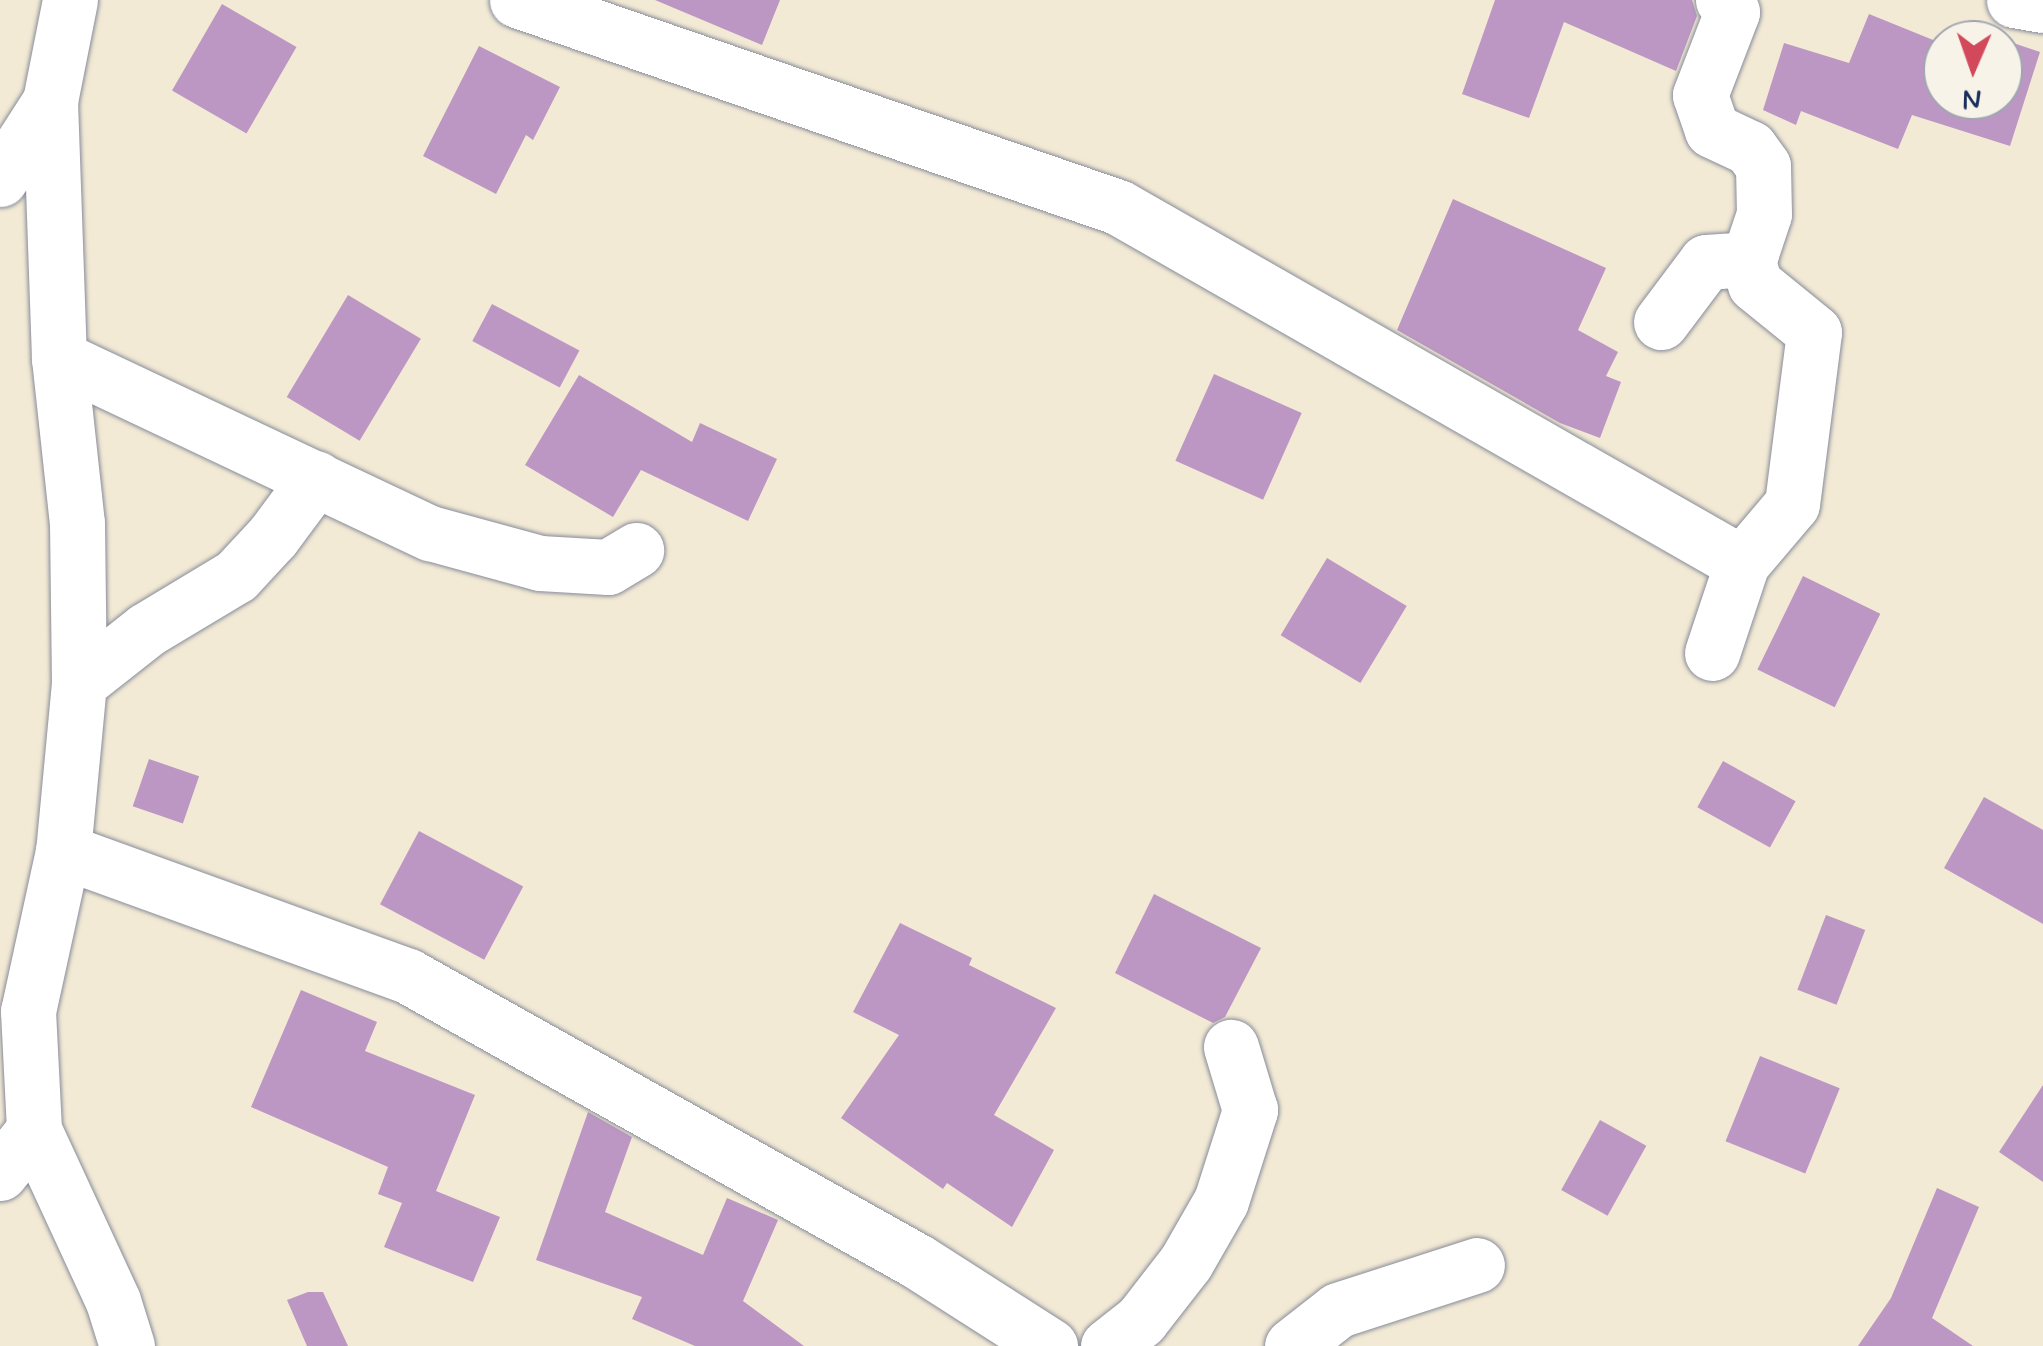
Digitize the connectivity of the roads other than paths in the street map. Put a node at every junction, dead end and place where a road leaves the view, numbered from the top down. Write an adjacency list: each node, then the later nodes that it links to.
1 (70, 0): 6 (street)
2 (517, 0): 13 (street)
3 (1723, 0): 8 (street)
4 (2014, 0): 5 (street)
5 (2043, 5)
6 (50, 102): 7 (street); 10 (street)
7 (0, 179)
8 (1746, 256): 9 (street); 13 (street)
9 (1661, 322)
10 (59, 358): 11 (street); 15 (street)
11 (316, 478): 12 (street); 15 (street)
12 (636, 550)
13 (1742, 564): 14 (street)
14 (1712, 654)
15 (78, 684): 16 (street)
16 (63, 851): 18 (street); 22 (street)
17 (1231, 1047): 23 (street)
18 (17, 1133): 19 (street); 21 (street)
19 (0, 1173)
20 (1476, 1265): 24 (street)
21 (127, 1346)
22 (1050, 1346)
23 (1108, 1346)
24 (1292, 1346)

